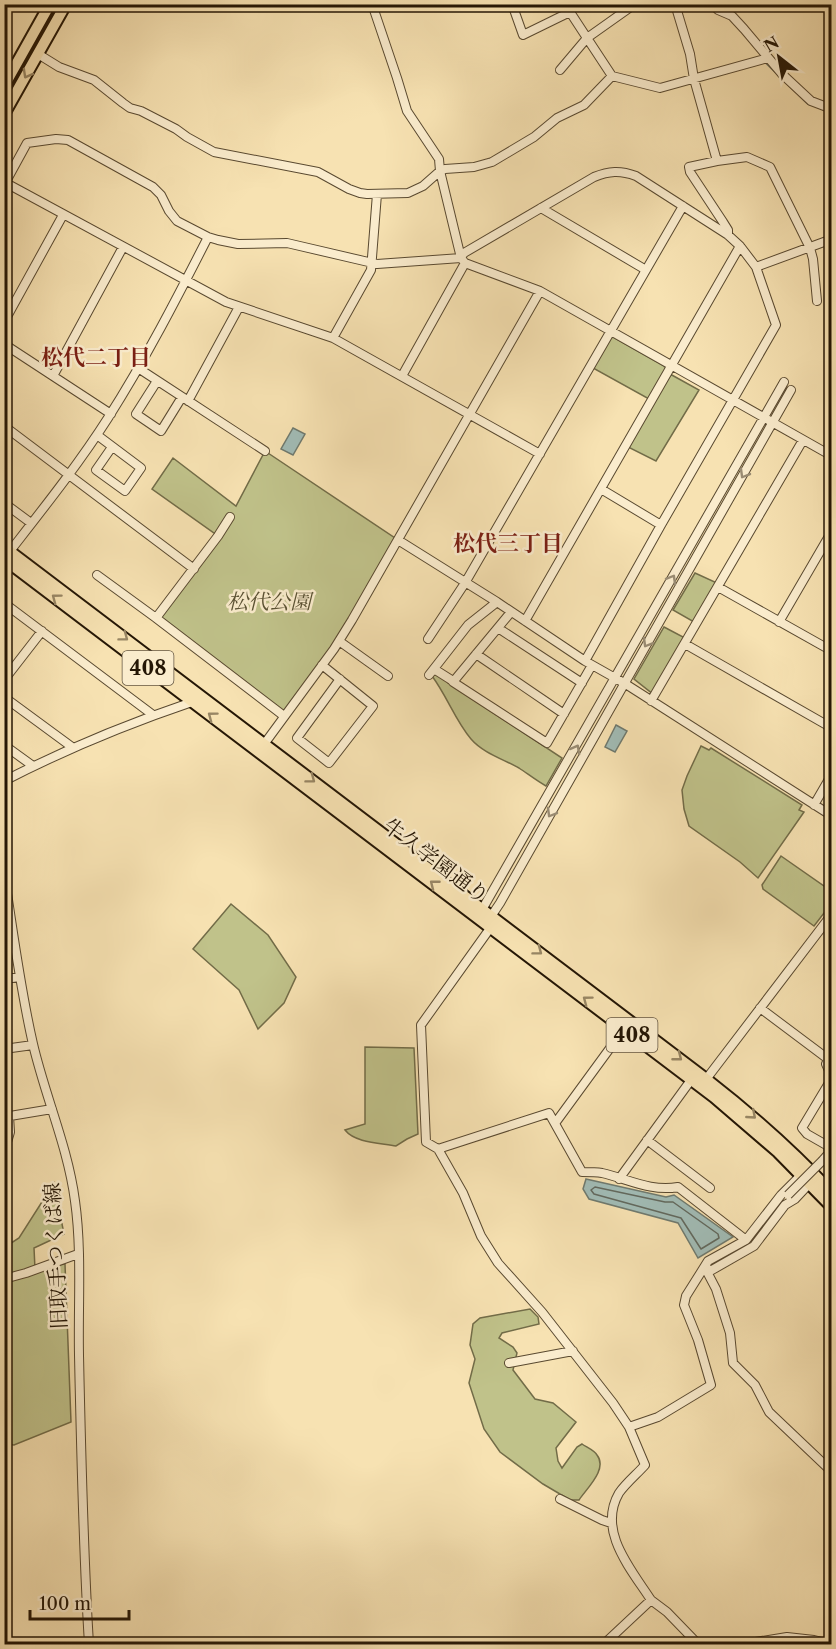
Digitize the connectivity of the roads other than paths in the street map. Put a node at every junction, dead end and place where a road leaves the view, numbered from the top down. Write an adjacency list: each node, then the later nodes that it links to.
1 (50, 4): 14 (highway)
2 (66, 4): 9 (highway)
3 (372, 4): 18 (street)
4 (512, 4): 8 (street)
5 (635, 4): 8 (street)
6 (675, 4): 13 (street)
7 (712, 4): 10 (street)
8 (587, 38): 11 (street); 12 (street)
9 (38, 54): 16 (highway, one-way to 16); 20 (street)
10 (768, 58): 13 (street); 15 (street)
11 (560, 70)
12 (612, 76): 13 (street); 18 (street)
13 (694, 79): 17 (street)
14 (4, 86)
15 (831, 109)
16 (4, 114)
17 (717, 161): 24 (street); 29 (street)
18 (440, 171): 20 (street); 30 (street)
19 (5, 183): 23 (street); 25 (street)
20 (377, 194): 31 (street)
21 (682, 206): 22 (street); 24 (street); 33 (street)
22 (542, 208): 30 (street); 33 (street)
23 (63, 215): 28 (street); 38 (street)
24 (728, 235): 27 (street)
25 (208, 237): 31 (street); 34 (street)
26 (831, 239): 29 (street)
27 (740, 246): 32 (street); 42 (street)
28 (123, 248): 34 (street); 44 (street)
29 (810, 248): 32 (street); 36 (street)
30 (463, 260): 31 (street); 35 (street); 45 (street)
31 (372, 263): 40 (street)
32 (756, 267): 50 (street)
33 (646, 270): 39 (street)
34 (186, 281): 37 (street); 43 (street)
35 (540, 291): 39 (street); 52 (street)
36 (817, 301)
37 (239, 308): 40 (street); 49 (street)
38 (4, 322)
39 (610, 331): 42 (street); 60 (street)
40 (333, 338): 45 (street)
41 (4, 344): 44 (street)
42 (672, 366): 50 (street); 63 (street)
43 (138, 368): 46 (street); 51 (street)
44 (53, 376): 51 (street)
45 (402, 376): 52 (street)
46 (157, 381): 49 (street); 49 (street)
47 (784, 382): 53 (street)
48 (791, 390): 54 (street)
49 (185, 399): 59 (street)
50 (734, 401): 53 (street); 67 (street)
51 (111, 414): 56 (street)
52 (469, 415): 60 (street); 69 (street)
53 (764, 418): 54 (street); 91 (street, one-way to 53)
54 (773, 423): 57 (street); 96 (street, one-way to 96)
55 (4, 426): 62 (street)
56 (97, 435): 58 (street); 62 (street)
57 (803, 441): 61 (street); 74 (street)
58 (112, 447): 58 (street)
59 (265, 451)
60 (540, 454): 73 (street)
61 (831, 456)
62 (68, 474): 66 (street); 71 (street)
63 (601, 489): 67 (street); 79 (street)
64 (4, 503): 66 (street)
65 (230, 517): 71 (street)
66 (31, 523): 70 (street)
67 (661, 525): 88 (street)
68 (831, 531): 80 (street)
69 (398, 540): 73 (street); 84 (street)
70 (6, 554): 99 (highway, 牛久学園通り / 408, one-way to 70); 106 (highway, 牛久学園通り / 408, one-way to 106)
71 (194, 569): 78 (street)
72 (97, 575): 78 (street)
73 (465, 583): 75 (street); 83 (street)
74 (718, 587): 80 (street); 85 (street)
75 (497, 602): 77 (street); 94 (street)
76 (4, 603): 82 (street)
77 (511, 612): 79 (street); 81 (street)
78 (156, 618): 102 (street)
79 (525, 621): 88 (street)
80 (779, 622): 86 (street)
81 (498, 628): 87 (street); 95 (street)
82 (42, 632): 93 (street); 101 (street)
83 (428, 639)
84 (339, 641): 89 (street); 90 (street)
85 (685, 644): 98 (street); 103 (street)
86 (831, 651)
87 (476, 654): 94 (street); 100 (street)
88 (589, 663): 91 (street); 95 (street)
89 (322, 665): 92 (street); 102 (street)
90 (388, 676)
91 (615, 678): 96 (street); 113 (street, one-way to 91)
92 (340, 679): 92 (street)
93 (4, 680)
94 (453, 681): 100 (street)
95 (582, 683): 100 (street)
96 (624, 683): 98 (street); 113 (street, one-way to 113)
97 (4, 697): 105 (street)
98 (651, 701): 110 (street)
99 (192, 702): 101 (street); 106 (highway, 牛久学園通り / 408, one-way to 99)
100 (564, 714)
101 (153, 715): 105 (street)
102 (284, 716): 106 (street)
103 (831, 728)
104 (4, 745): 107 (street)
105 (72, 747): 107 (street)
106 (262, 747): 113 (highway, 牛久学園通り / 408)
107 (33, 766): 109 (street)
108 (831, 774): 110 (street)
109 (4, 781)
110 (814, 805): 111 (street)
111 (831, 816)
112 (4, 874): 116 (street, 旧取手つくば線)
113 (485, 914): 115 (highway, 牛久学園通り / 408); 124 (highway, 牛久学園通り / 408, one-way to 124)
114 (831, 914): 118 (street)
115 (491, 927): 119 (highway, 牛久学園通り / 408, one-way to 115); 129 (street)
116 (20, 977): 117 (street); 120 (street, 旧取手つくば線)
117 (4, 979)
118 (760, 1008): 122 (street); 124 (street)
119 (624, 1029): 124 (highway, 牛久学園通り / 408); 127 (street)
120 (33, 1045): 121 (street); 125 (street, 旧取手つくば線)
121 (4, 1049)
122 (830, 1061): 123 (street)
123 (831, 1077): 139 (street, bridge)
124 (699, 1082): 128 (street); 131 (highway, 牛久学園通り / 408); 135 (highway, 牛久学園通り / 408, one-way to 135)
125 (51, 1110): 126 (street); 138 (street, 旧取手つくば線)
126 (7, 1117): 130 (street)
127 (556, 1122): 129 (street); 132 (street)
128 (647, 1140): 132 (street); 134 (street)
129 (438, 1149): 141 (street)
130 (4, 1152)
131 (801, 1175): 133 (highway, 牛久学園通り / 408); 137 (street)
132 (620, 1179): 137 (street)
133 (810, 1184): 136 (highway, 牛久学園通り / 408); 139 (street)
134 (710, 1188)
135 (831, 1193)
136 (831, 1207)
137 (746, 1240): 139 (street)
138 (78, 1254): 140 (street); 148 (street, 旧取手つくば線)
139 (705, 1268): 143 (street); 144 (street)
140 (4, 1279)
141 (573, 1351): 142 (street); 143 (street)
142 (509, 1363)
143 (629, 1427): 146 (street)
144 (831, 1474)
145 (560, 1499): 146 (street)
146 (611, 1523): 147 (street)
147 (651, 1600): 149 (street); 150 (street)
148 (88, 1644)
149 (604, 1644)
150 (698, 1644)
151 (743, 1644): 152 (street)
152 (828, 1644)

